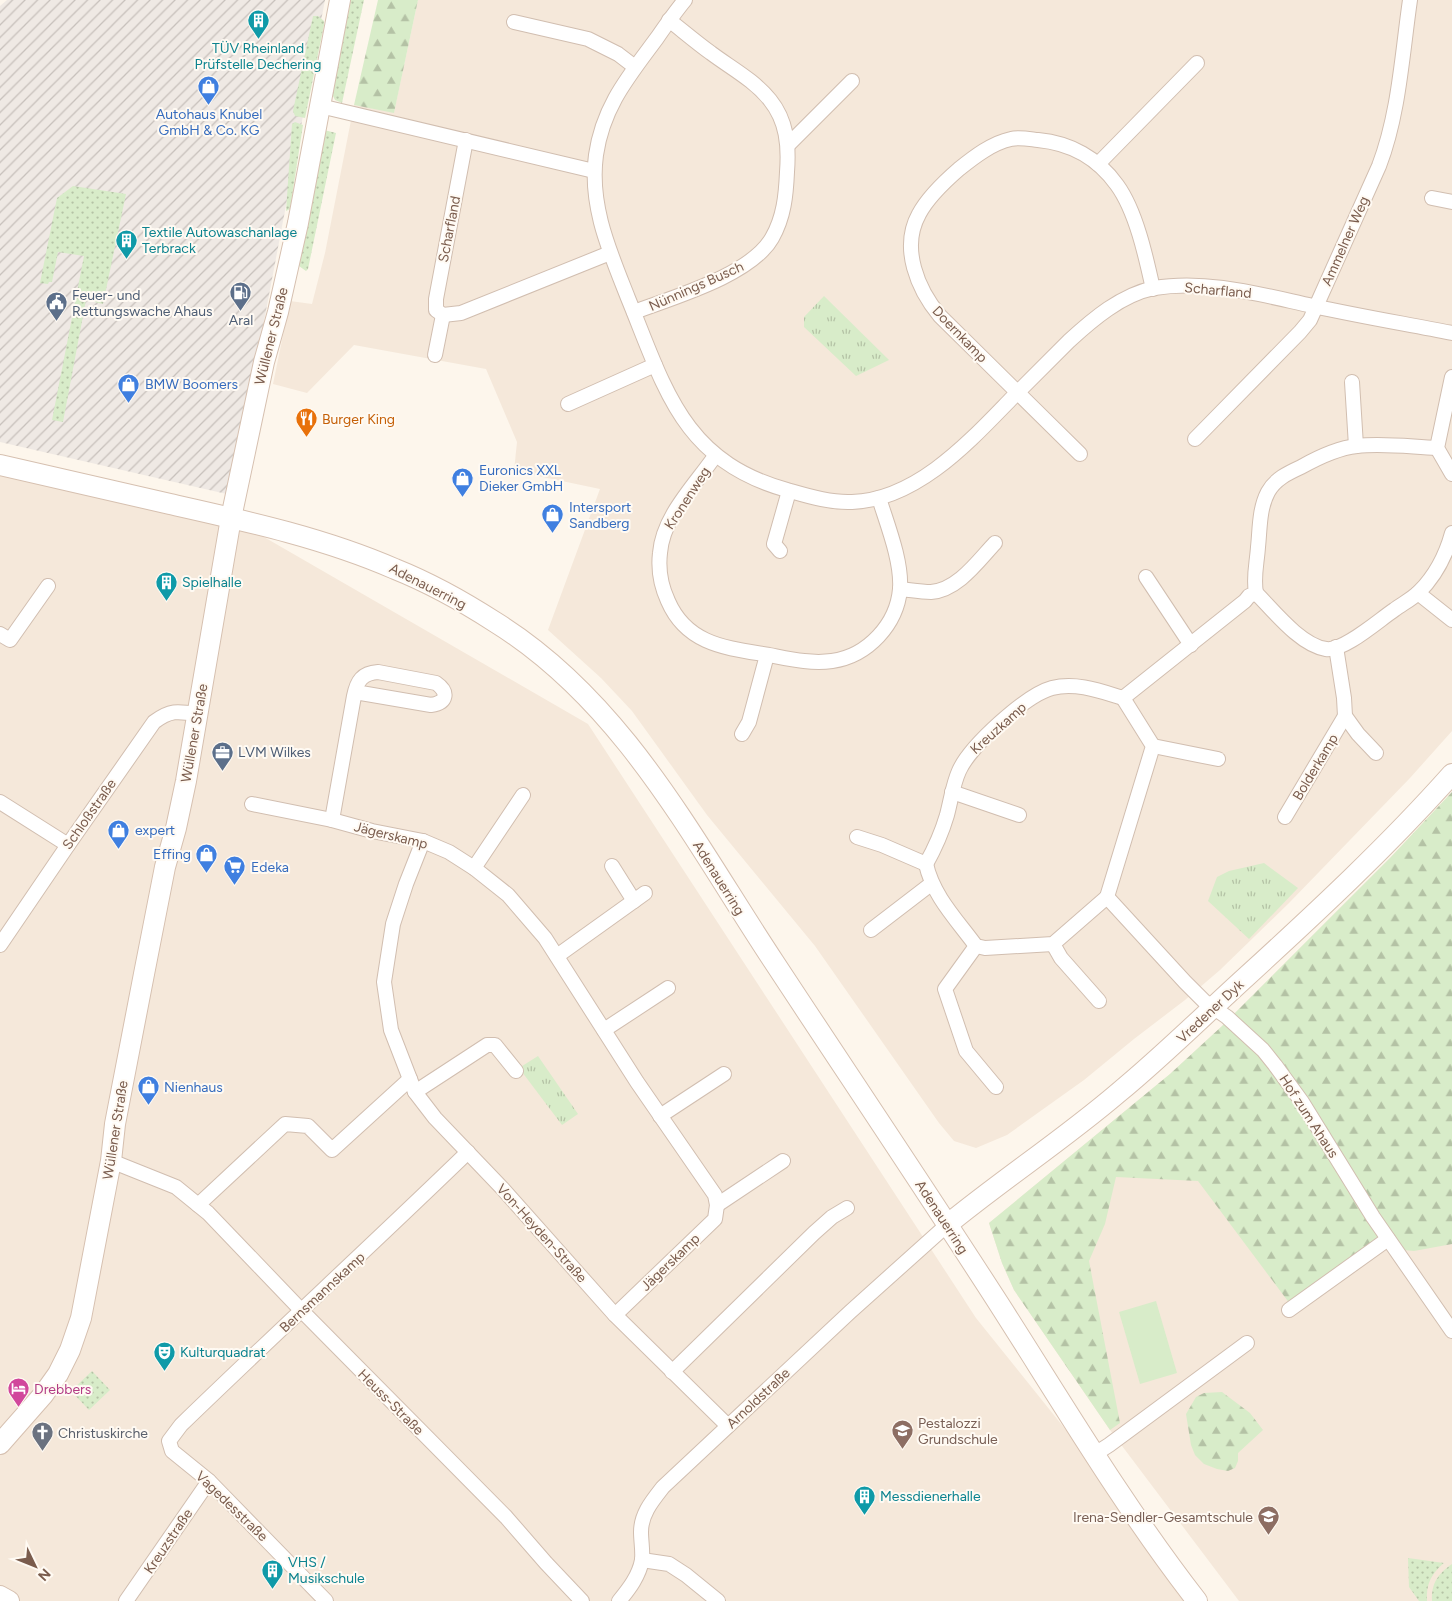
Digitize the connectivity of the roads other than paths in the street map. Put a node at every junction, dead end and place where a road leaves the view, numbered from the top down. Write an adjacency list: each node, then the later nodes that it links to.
1 (340, 0): 9 (main road, Wüllener Straße)
2 (685, 0): 4 (street, Scharfland)
3 (1410, 0): 18 (street, Ammelner Weg)
4 (669, 20): 7 (street, Scharfland); 11 (street, Nünnings Busch)
5 (514, 22): 7 (street)
6 (1197, 62): 12 (street)
7 (635, 67): 13 (street, Scharfland)
8 (852, 82): 11 (street)
9 (320, 106): 10 (street); 37 (main road, Wüllener Straße)
10 (466, 140): 13 (street); 20 (street, Scharfland)
11 (788, 145): 19 (street, Nünnings Busch)
12 (1098, 164): 17 (street, Doernkamp); 26 (street, Doernkamp)
13 (594, 171): 16 (street, Scharfland)
14 (1432, 198): 15 (street)
15 (1452, 202)
16 (610, 254): 19 (street, Scharfland); 20 (street)
17 (1153, 288): 18 (street, Scharfland); 26 (street, Scharfland)
18 (1316, 307): 21 (street, Scharfland); 28 (street, Ammelner Weg)
19 (634, 312): 23 (street, Scharfland)
20 (443, 315): 22 (street, Scharfland)
21 (1452, 333)
22 (435, 355)
23 (655, 365): 27 (street); 32 (street, Scharfland)
24 (1452, 377): 30 (street)
25 (1352, 382): 29 (street)
26 (1017, 393): 31 (street); 36 (street, Scharfland)
27 (568, 404)
28 (1195, 440)
29 (1356, 446): 30 (street); 45 (street)
30 (1437, 448): 34 (street)
31 (1080, 454)
32 (715, 456): 35 (street, Scharfland); 50 (street, Kronenweg)
33 (0, 465): 37 (main road, Adenauerring)
34 (1452, 474)
35 (789, 491): 36 (street, Scharfland); 40 (street)
36 (879, 498): 43 (street, Kronenweg)
37 (231, 518): 53 (main road, Wüllener Straße); 95 (main road, Adenauerring)
38 (1452, 533): 44 (street)
39 (995, 543): 43 (street)
40 (780, 551)
41 (1146, 577): 48 (street)
42 (48, 586): 47 (street)
43 (900, 589): 50 (street, Kronenweg)
44 (1418, 593): 46 (street); 49 (street)
45 (1250, 597): 48 (street); 49 (street)
46 (1452, 620)
47 (0, 634)
48 (1191, 645): 52 (street)
49 (1336, 647): 54 (street)
50 (767, 655): 55 (street)
51 (355, 692): 51 (street); 66 (street)
52 (1123, 698): 56 (street); 60 (street, Kreuzkamp)
53 (197, 714): 69 (street, Schloßstraße); 90 (main road, Wüllener Straße)
54 (1345, 716): 57 (street, Bolderkamp); 65 (street, Bolderkamp)
55 (742, 734)
56 (1153, 746): 58 (street); 74 (street)
57 (1376, 753)
58 (1218, 759)
59 (1452, 774): 82 (main road, Vredener Dyk)
60 (952, 792): 64 (street); 70 (street, Kreuzkamp)
61 (523, 795): 72 (street)
62 (0, 802): 69 (street)
63 (252, 804): 66 (street, Jägerskamp)
64 (1019, 815)
65 (1285, 817)
66 (332, 820): 68 (street, Jägerskamp)
67 (857, 837): 70 (street)
68 (423, 842): 72 (street, Jägerskamp); 86 (street, Von-Heyden-Straße)
69 (68, 845): 76 (street, Schloßstraße)
70 (926, 864): 73 (street)
71 (612, 866): 79 (street)
72 (474, 868): 79 (street, Jägerskamp)
73 (931, 884): 75 (street); 78 (street)
74 (1107, 896): 77 (street); 82 (street)
75 (871, 930)
76 (0, 944)
77 (1053, 944): 78 (street); 81 (street)
78 (976, 946): 87 (street)
79 (557, 956): 83 (street, Jägerskamp)
80 (668, 988): 83 (street)
81 (1099, 1001)
82 (1213, 1008): 95 (main road, Vredener Dyk); 96 (street, Hof zum Ahaus)
83 (604, 1030): 88 (street, Jägerskamp)
84 (516, 1071): 86 (street)
85 (724, 1074): 88 (street)
86 (412, 1085): 89 (street, Von-Heyden-Straße); 92 (street)
87 (996, 1087)
88 (660, 1116): 93 (street, Jägerskamp)
89 (468, 1152): 97 (street, Bernsmannskamp); 99 (street, Von-Heyden-Straße)
90 (111, 1161): 92 (street, Heuss-Straße); 104 (main road, Wüllener Straße)
91 (784, 1161): 93 (street)
92 (198, 1205): 97 (street, Heuss-Straße)
93 (717, 1205): 99 (street, Jägerskamp)
94 (847, 1208): 102 (street)
95 (947, 1225): 103 (street, Arnoldstraße); 105 (main road, Adenauerring)
96 (1388, 1239): 98 (street); 100 (street, Hof zum Ahaus)
97 (301, 1310): 106 (street, Bernsmannskamp); 113 (street, Heuss-Straße)
98 (1289, 1310)
99 (615, 1315): 102 (street, Von-Heyden-Straße)
100 (1452, 1331)
101 (1247, 1343): 105 (street)
102 (672, 1372): 103 (street, Von-Heyden-Straße)
103 (728, 1426): 108 (street, Arnoldstraße)
104 (0, 1444)
105 (1095, 1454): 116 (main road, Adenauerring)
106 (177, 1456): 107 (street, Vagedesstraße)
107 (209, 1481): 111 (street, Kreuzstraße); 112 (street, Vagedesstraße)
108 (642, 1560): 114 (street, Arnoldstraße); 115 (street)
109 (0, 1596): 110 (main road)
110 (8, 1601)
111 (126, 1601)
112 (326, 1601)
113 (582, 1601)
114 (619, 1601)
115 (718, 1601)
116 (1196, 1601)

